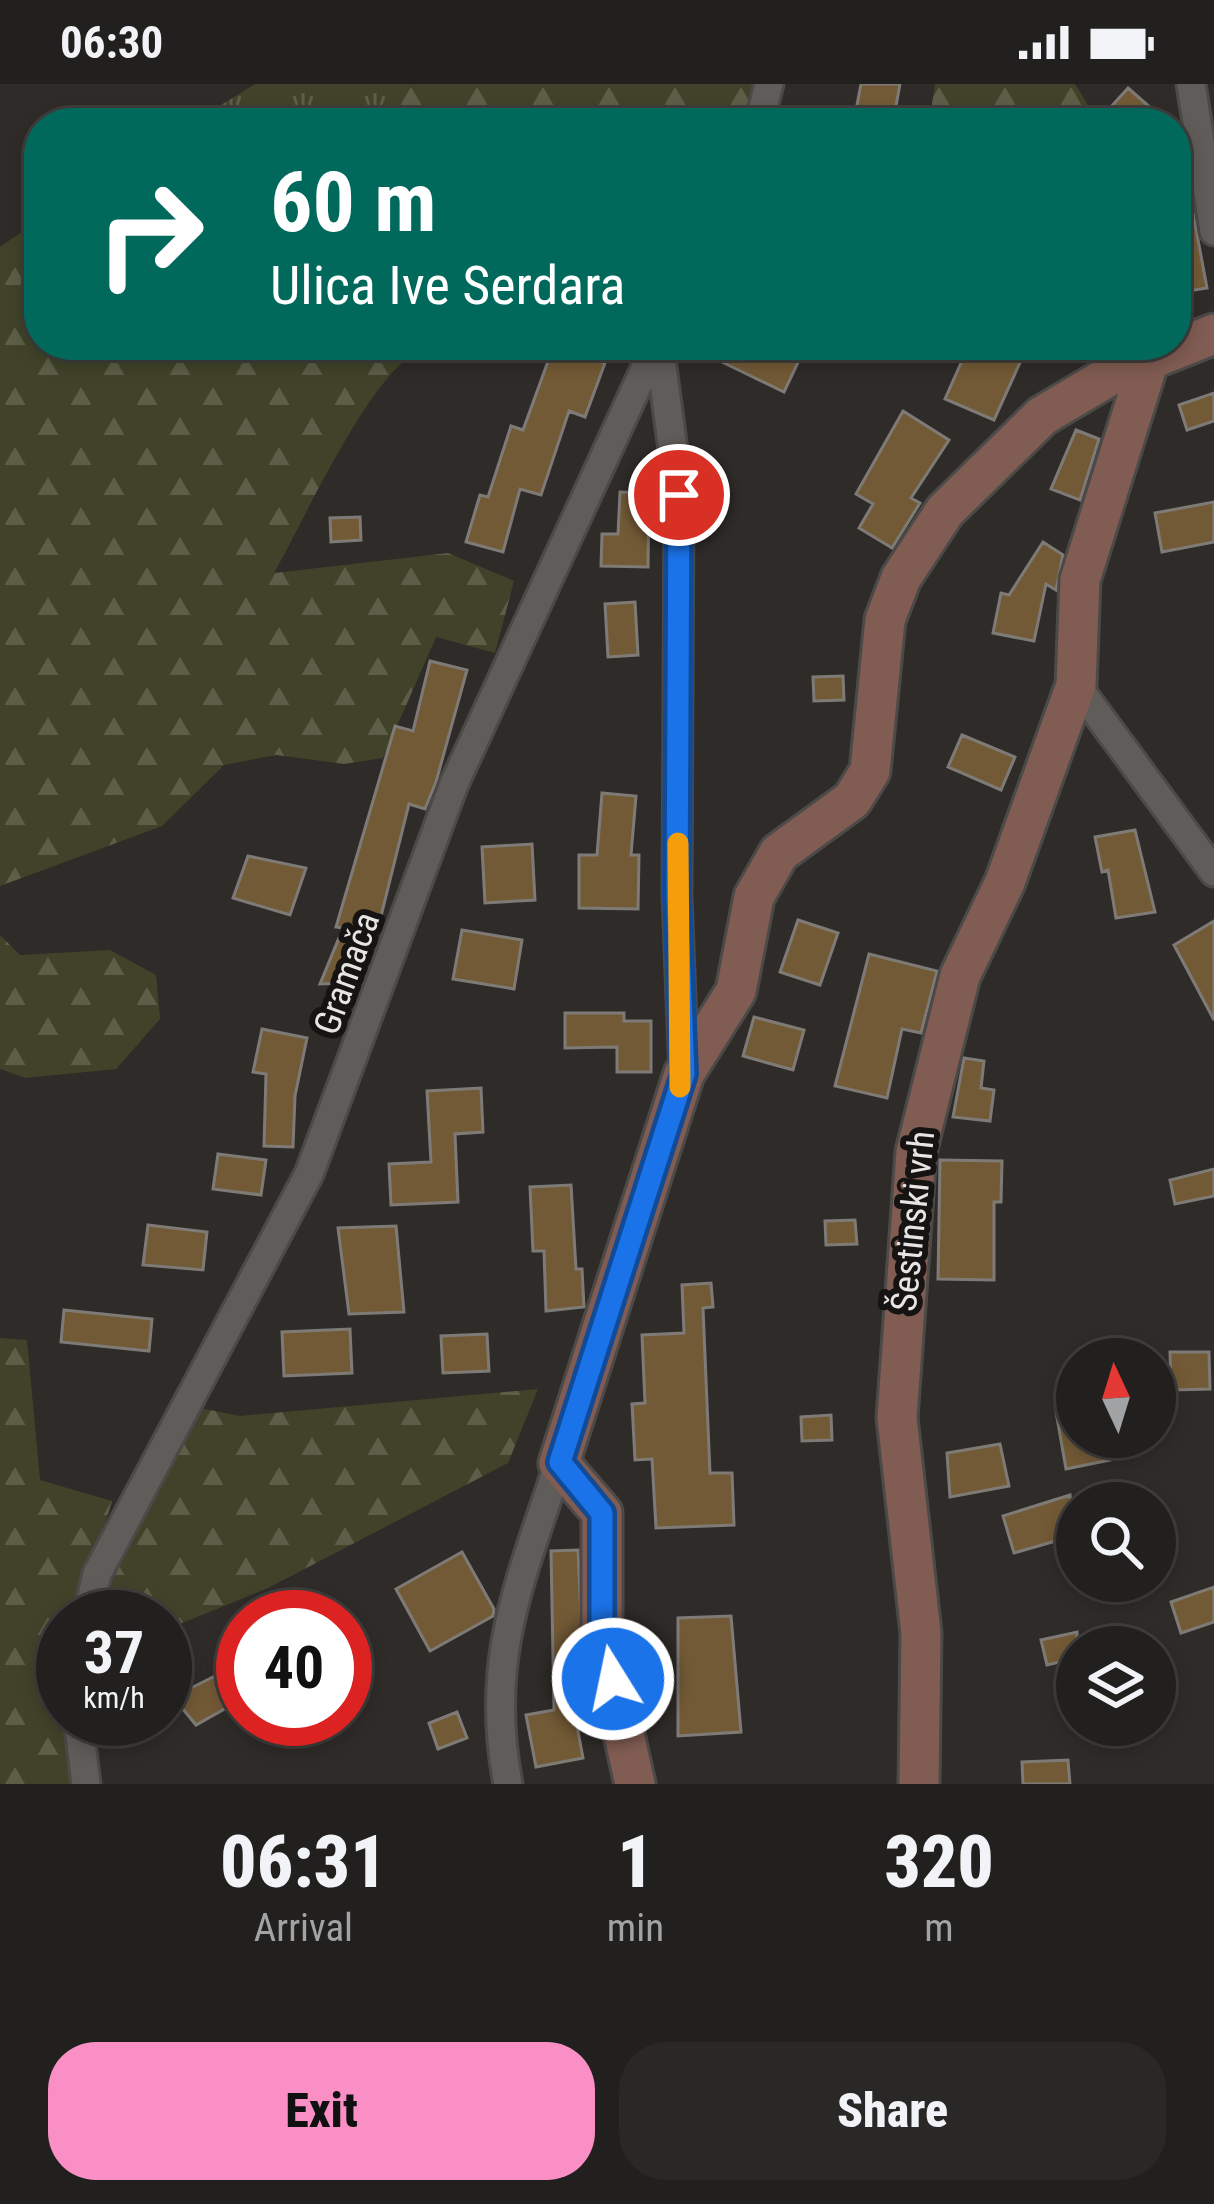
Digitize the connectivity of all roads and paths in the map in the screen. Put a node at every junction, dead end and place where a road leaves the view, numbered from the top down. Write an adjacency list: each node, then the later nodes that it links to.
1 (1191, 84): 2 (street)
2 (1214, 231)
3 (651, 360): 11 (street, Gramača)
4 (660, 360): 9 (street)
5 (1144, 360): 9 (street)
6 (1149, 360): 7 (street, Šestinski vrh)
7 (1076, 685): 8 (street); 16 (street, Šestinski vrh)
8 (1214, 872)
9 (684, 1074): 10 (street)
10 (560, 1462): 14 (street); 15 (street)
11 (93, 1590)
12 (81, 1746): 13 (street)
13 (86, 1784)
14 (508, 1784)
15 (634, 1784)
16 (919, 1784)

